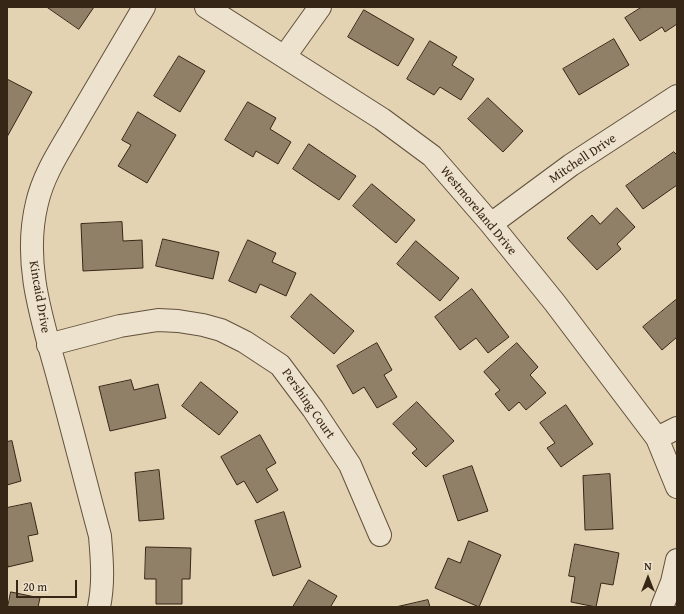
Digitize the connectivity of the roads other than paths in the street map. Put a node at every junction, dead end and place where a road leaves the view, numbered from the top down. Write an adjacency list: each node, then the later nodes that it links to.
1 (144, 7): 7 (street, Kincaid Drive)
2 (206, 7): 4 (street, Westmoreland Drive)
3 (320, 7): 4 (street)
4 (284, 56): 6 (street, Westmoreland Drive)
5 (677, 96): 6 (street, Mitchell Drive)
6 (491, 224): 9 (street, Westmoreland Drive)
7 (48, 345): 11 (street, Pershing Court); 13 (street, Kincaid Drive)
8 (677, 428): 9 (street)
9 (657, 438): 10 (street, Westmoreland Drive)
10 (677, 487)
11 (380, 535)
12 (677, 560): 14 (street)
13 (99, 607)
14 (662, 607)

